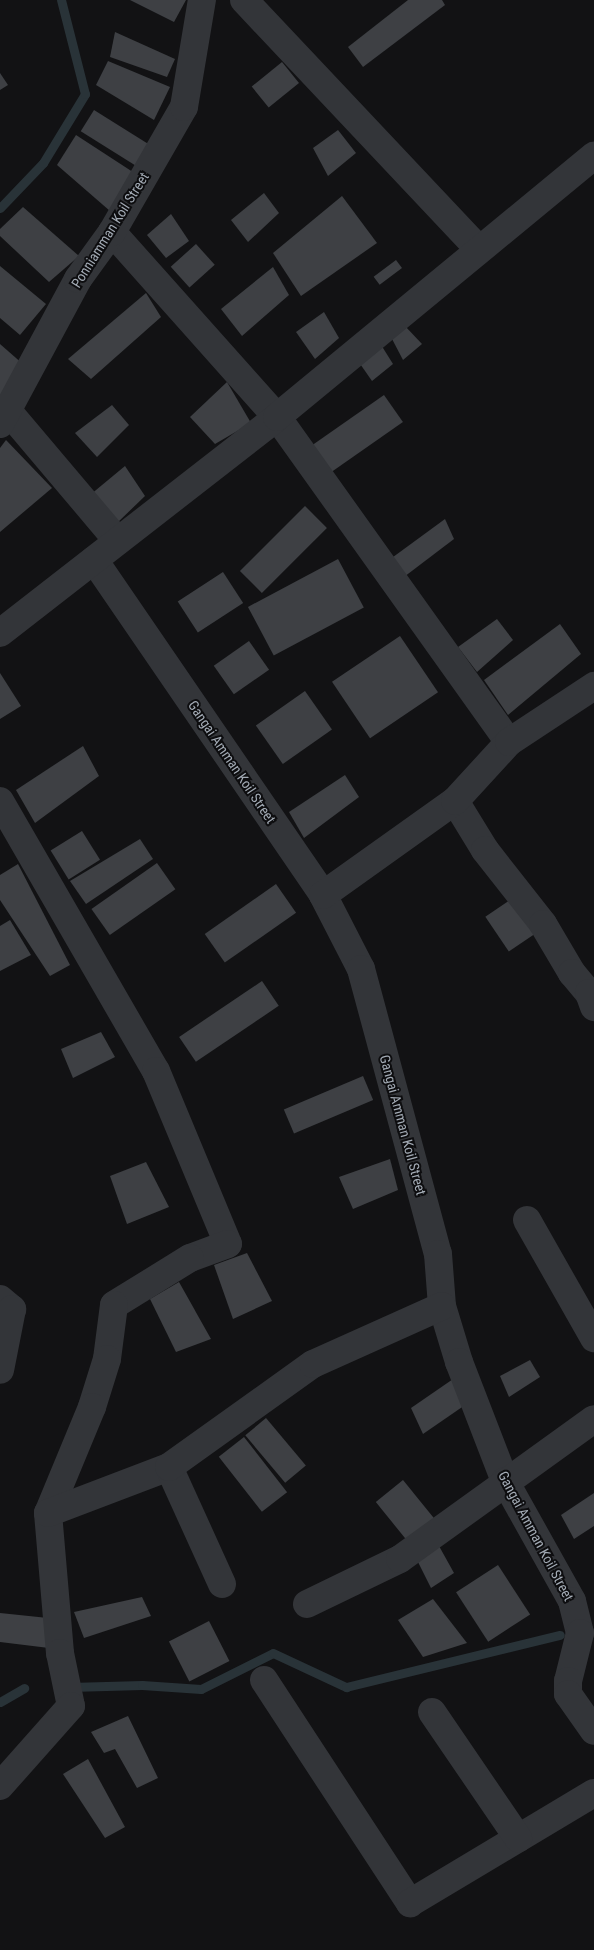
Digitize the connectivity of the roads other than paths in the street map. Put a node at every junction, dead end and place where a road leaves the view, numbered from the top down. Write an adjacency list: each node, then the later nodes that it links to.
1 (202, 0): 4 (street, Ponniamman Koil Street)
2 (244, 0): 5 (street)
3 (594, 156): 5 (street)
4 (112, 232): 6 (street); 7 (street, Ponniamman Koil Street)
5 (479, 249): 6 (street)
6 (277, 417): 8 (street); 12 (street)
7 (4, 418): 8 (street)
8 (118, 541): 9 (street)
9 (94, 560): 10 (street); 15 (street, Gangai Amman Koil Street)
10 (0, 633)
11 (594, 686): 12 (street)
12 (509, 742): 14 (street)
13 (0, 801): 25 (street)
14 (455, 801): 15 (street); 16 (street)
15 (323, 895): 19 (street, Gangai Amman Koil Street)
16 (594, 1007)
17 (527, 1220): 20 (street)
18 (0, 1299): 21 (street)
19 (442, 1306): 23 (street); 24 (street, Gangai Amman Koil Street)
20 (594, 1338)
21 (0, 1370)
22 (594, 1420): 24 (street)
23 (169, 1467): 25 (street); 26 (street)
24 (505, 1481): 27 (street); 30 (street, Gangai Amman Koil Street)
25 (48, 1513): 31 (street)
26 (222, 1584)
27 (307, 1604)
28 (264, 1680): 33 (street)
29 (432, 1712): 33 (street)
30 (594, 1731)
31 (0, 1786)
32 (594, 1793): 33 (street)
33 (518, 1838)

